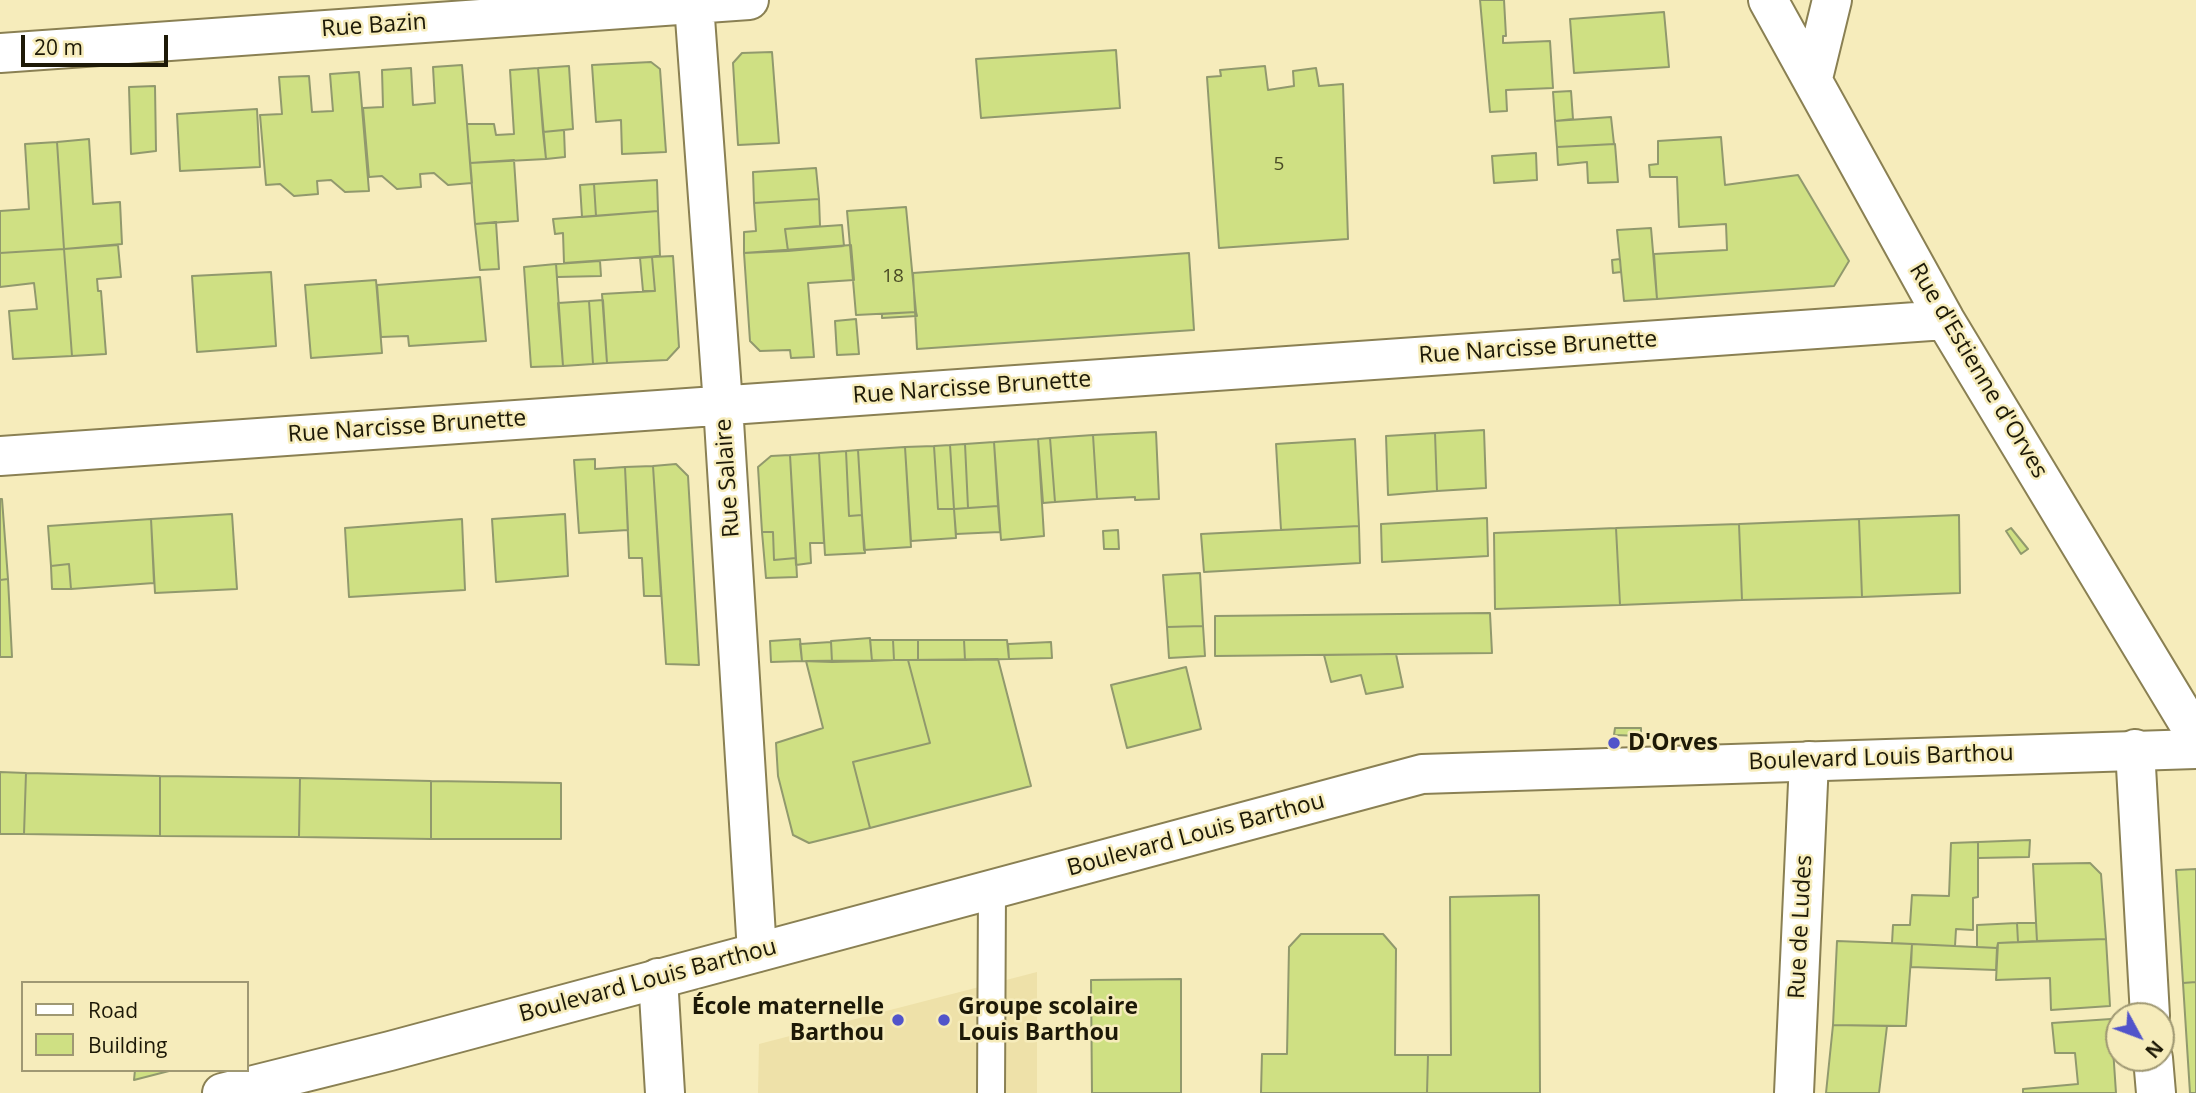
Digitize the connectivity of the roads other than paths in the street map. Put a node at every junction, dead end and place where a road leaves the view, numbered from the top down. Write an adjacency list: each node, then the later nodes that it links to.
1 (749, 0): 4 (street, Rue Bazin)
2 (1768, 0): 6 (street, Rue d'Estienne d'Orves)
3 (1832, 0): 6 (street)
4 (694, 4): 5 (street, Rue Bazin); 8 (street, Rue Salaire)
5 (0, 53)
6 (1813, 78): 7 (street, Rue d'Estienne d'Orves)
7 (1945, 320): 8 (street, Rue Narcisse Brunette); 10 (street, Rue d'Estienne d'Orves)
8 (723, 405): 9 (street, Rue Narcisse Brunette); 15 (street, Rue Salaire)
9 (0, 456)
10 (2196, 736)
11 (2135, 749): 12 (street, Boulevard Louis Barthou); 13 (street, Boulevard Louis Barthou); 17 (street)
12 (2196, 749)
13 (1809, 761): 14 (street, Boulevard Louis Barthou); 22 (street, Rue de Ludes)
14 (992, 890): 15 (street, Boulevard Louis Barthou); 21 (lane)
15 (757, 952): 16 (street, Boulevard Louis Barthou)
16 (658, 978): 19 (street, Boulevard Louis Barthou); 20 (street)
17 (2149, 1002)
18 (2154, 1072): 23 (street)
19 (222, 1093)
20 (665, 1093)
21 (991, 1093)
22 (1794, 1093)
23 (2156, 1093)

